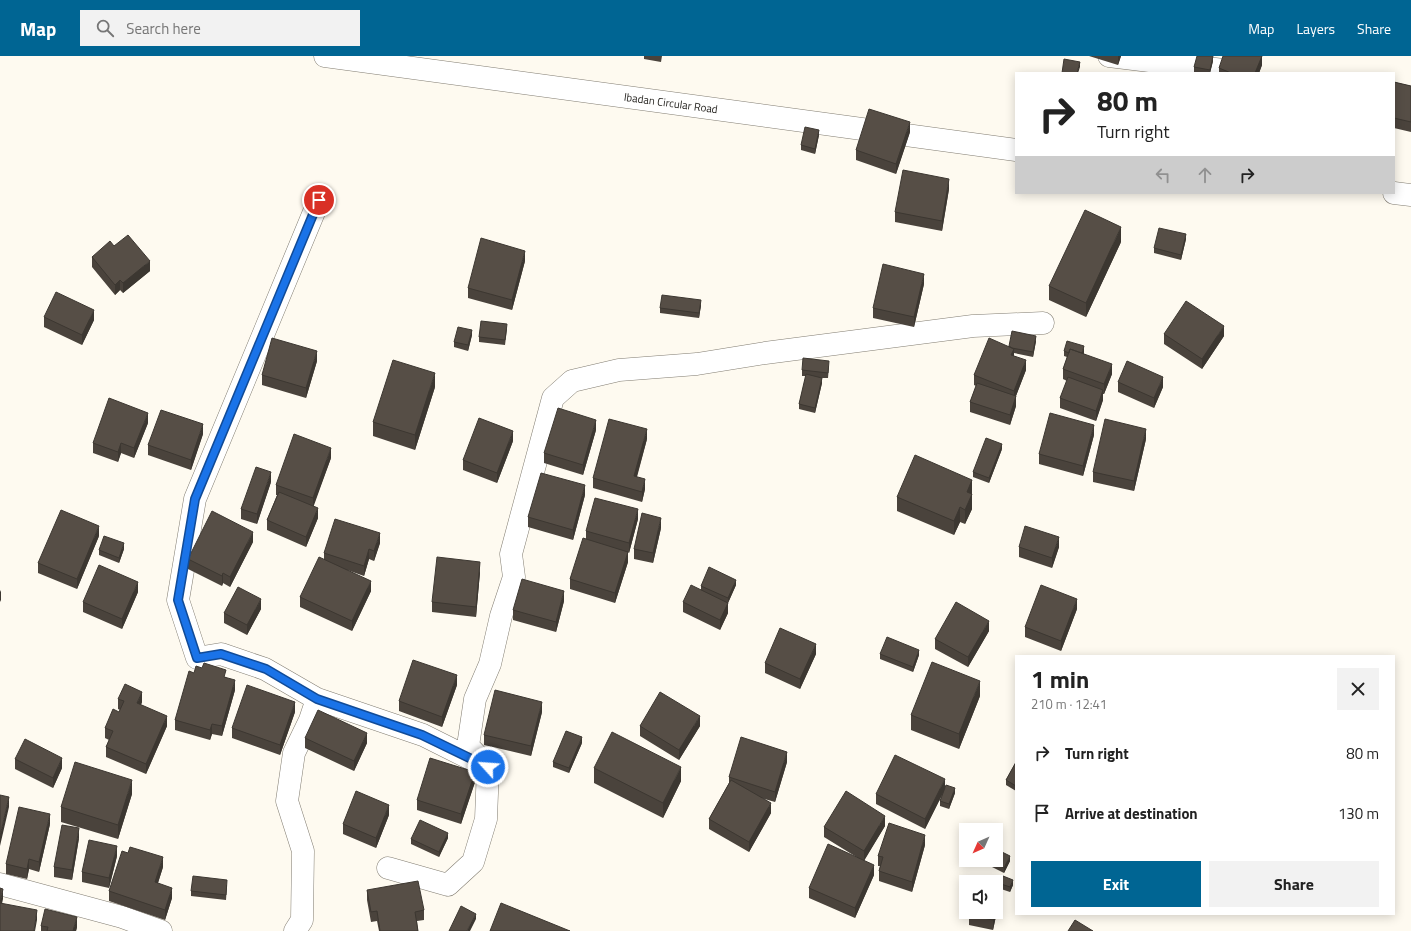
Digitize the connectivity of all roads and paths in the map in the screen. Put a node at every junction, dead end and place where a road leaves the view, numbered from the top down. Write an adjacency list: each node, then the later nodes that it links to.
1 (325, 56): 4 (main road, Ibadan Circular Road)
2 (1109, 56): 3 (main road)
3 (1240, 72)
4 (1015, 150)
5 (1395, 193): 6 (main road)
6 (1411, 195)
7 (319, 200): 9 (main road)
8 (1043, 323): 10 (main road)
9 (317, 699): 10 (main road); 14 (main road)
10 (488, 767): 11 (main road)
11 (388, 868)
12 (0, 884): 13 (main road)
13 (161, 931)
14 (295, 931)

